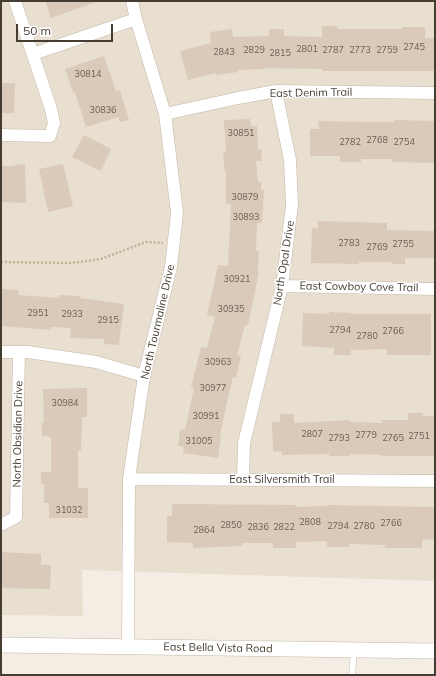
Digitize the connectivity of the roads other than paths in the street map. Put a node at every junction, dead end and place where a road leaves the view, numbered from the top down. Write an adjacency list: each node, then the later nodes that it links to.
1 (15, 1): 4 (street)
2 (132, 1): 3 (street, North Tourmaline Drive)
3 (136, 19): 4 (street); 7 (street, North Tourmaline Drive)
4 (33, 54): 8 (street)
5 (276, 91): 6 (street, East Denim Trail); 7 (street, East Denim Trail); 9 (street, North Opal Drive)
6 (435, 93)
7 (165, 114): 13 (street, North Tourmaline Drive)
8 (1, 135)
9 (282, 286): 10 (street, East Cowboy Cove Trail); 15 (street, North Opal Drive)
10 (435, 289)
11 (1, 352): 12 (street)
12 (19, 352): 13 (street); 17 (street, North Obsidian Drive)
13 (144, 376): 14 (street, North Tourmaline Drive)
14 (129, 479): 15 (street, East Silversmith Trail); 19 (street, North Tourmaline Drive)
15 (243, 480): 16 (street, East Silversmith Trail)
16 (435, 481)
17 (1, 524)
18 (1, 645): 19 (street, East Bella Vista Road)
19 (128, 647): 20 (street, East Bella Vista Road)
20 (354, 650): 21 (street, East Bella Vista Road); 22 (lane)
21 (435, 651)
22 (352, 675)

